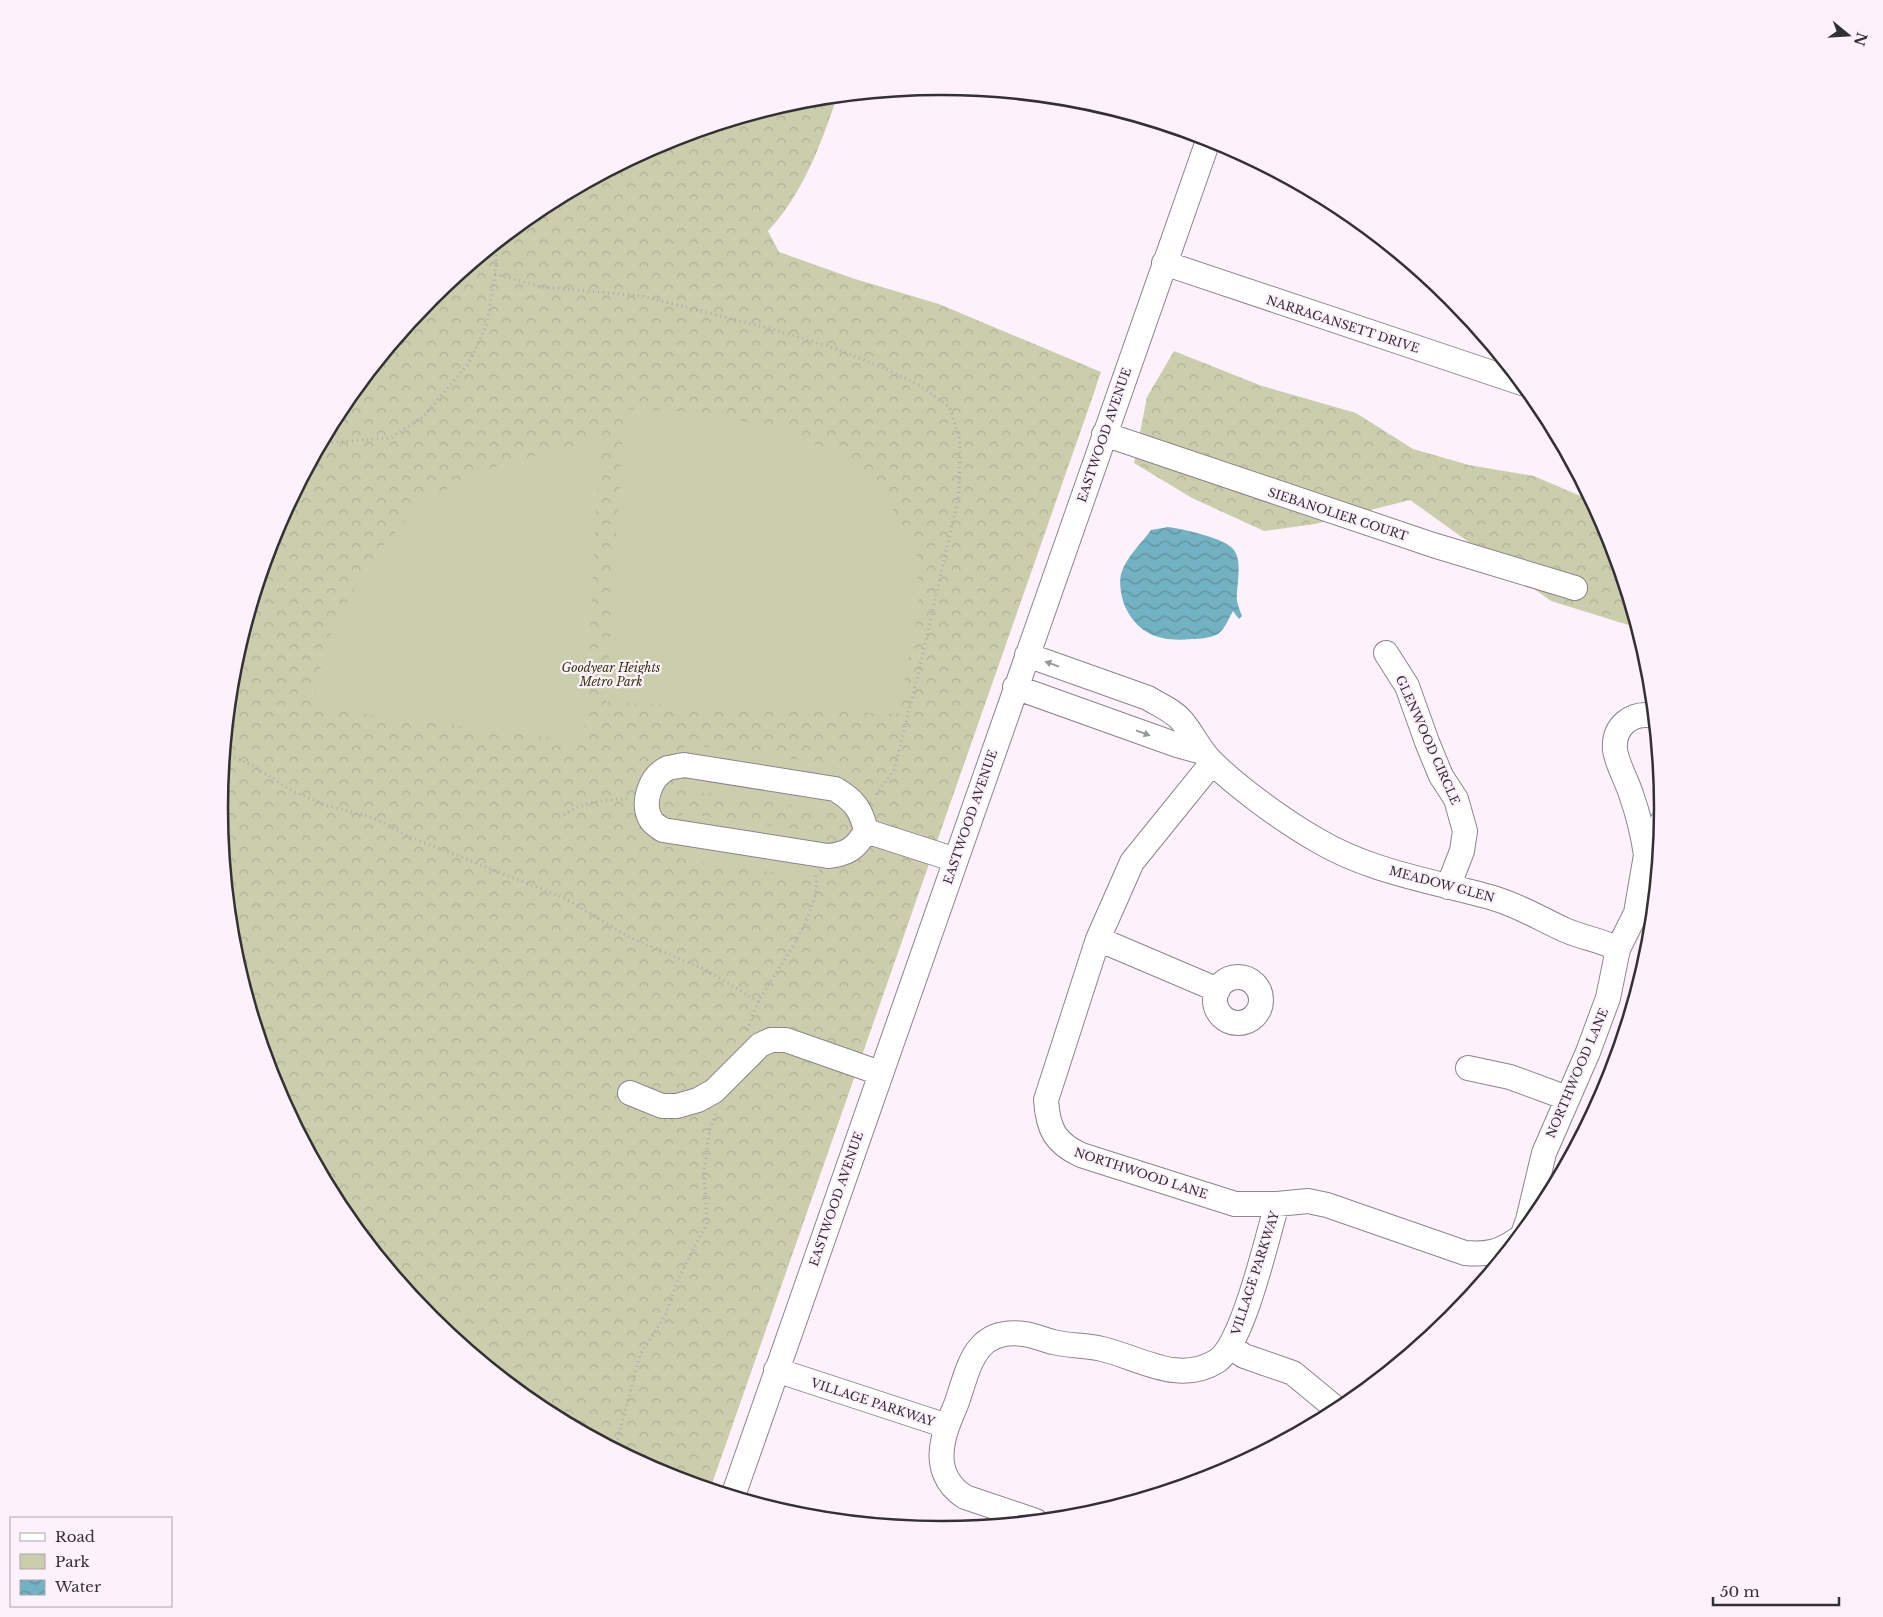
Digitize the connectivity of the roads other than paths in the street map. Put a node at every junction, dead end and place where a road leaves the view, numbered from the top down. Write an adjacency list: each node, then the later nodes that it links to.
1 (1206, 146): 2 (street, EASTWOOD AVENUE)
2 (1164, 263): 3 (street, NARRAGANSETT DRIVE); 4 (street, EASTWOOD AVENUE)
3 (1512, 380)
4 (1104, 434): 5 (street, SIEBANOLIER COURT); 7 (street, EASTWOOD AVENUE)
5 (1575, 588)
6 (1386, 653): 19 (street, GLENWOOD CIRCLE)
7 (1027, 655): 8 (street, MEADOW GLEN, one-way to 7); 9 (street, EASTWOOD AVENUE)
8 (1087, 676): 10 (street, MEADOW GLEN); 11 (street)
9 (1015, 687): 11 (street, MEADOW GLEN); 18 (street, EASTWOOD AVENUE)
10 (1127, 691): 13 (street); 14 (street, MEADOW GLEN)
11 (1075, 709): 13 (street, MEADOW GLEN)
12 (1649, 715): 17 (street, NORTHWOOD LANE)
13 (1114, 723): 14 (street, MEADOW GLEN, one-way to 14)
14 (1207, 757): 19 (street, MEADOW GLEN); 20 (street, NORTHWOOD LANE)
15 (864, 822): 15 (street); 18 (street)
16 (1654, 839): 17 (street, NORTHWOOD LANE)
17 (1646, 855): 21 (street, NORTHWOOD LANE)
18 (956, 860): 24 (street, EASTWOOD AVENUE)
19 (1448, 887): 21 (street, MEADOW GLEN)
20 (1098, 939): 22 (street); 27 (street, NORTHWOOD LANE)
21 (1618, 949): 26 (street, NORTHWOOD LANE)
22 (1218, 990)
23 (1468, 1068): 26 (street)
24 (880, 1073): 25 (street); 31 (street, EASTWOOD AVENUE)
25 (630, 1093)
26 (1567, 1098): 28 (street, NORTHWOOD LANE)
27 (1277, 1204): 29 (street, NORTHWOOD LANE); 30 (street, VILLAGE PARKWAY)
28 (1530, 1212)
29 (1502, 1250)
30 (1231, 1347): 32 (street); 33 (street, VILLAGE PARKWAY)
31 (776, 1370): 33 (street, VILLAGE PARKWAY); 34 (street, EASTWOOD AVENUE)
32 (1332, 1405)
33 (947, 1426): 35 (street)
34 (735, 1491)
35 (1022, 1517)

